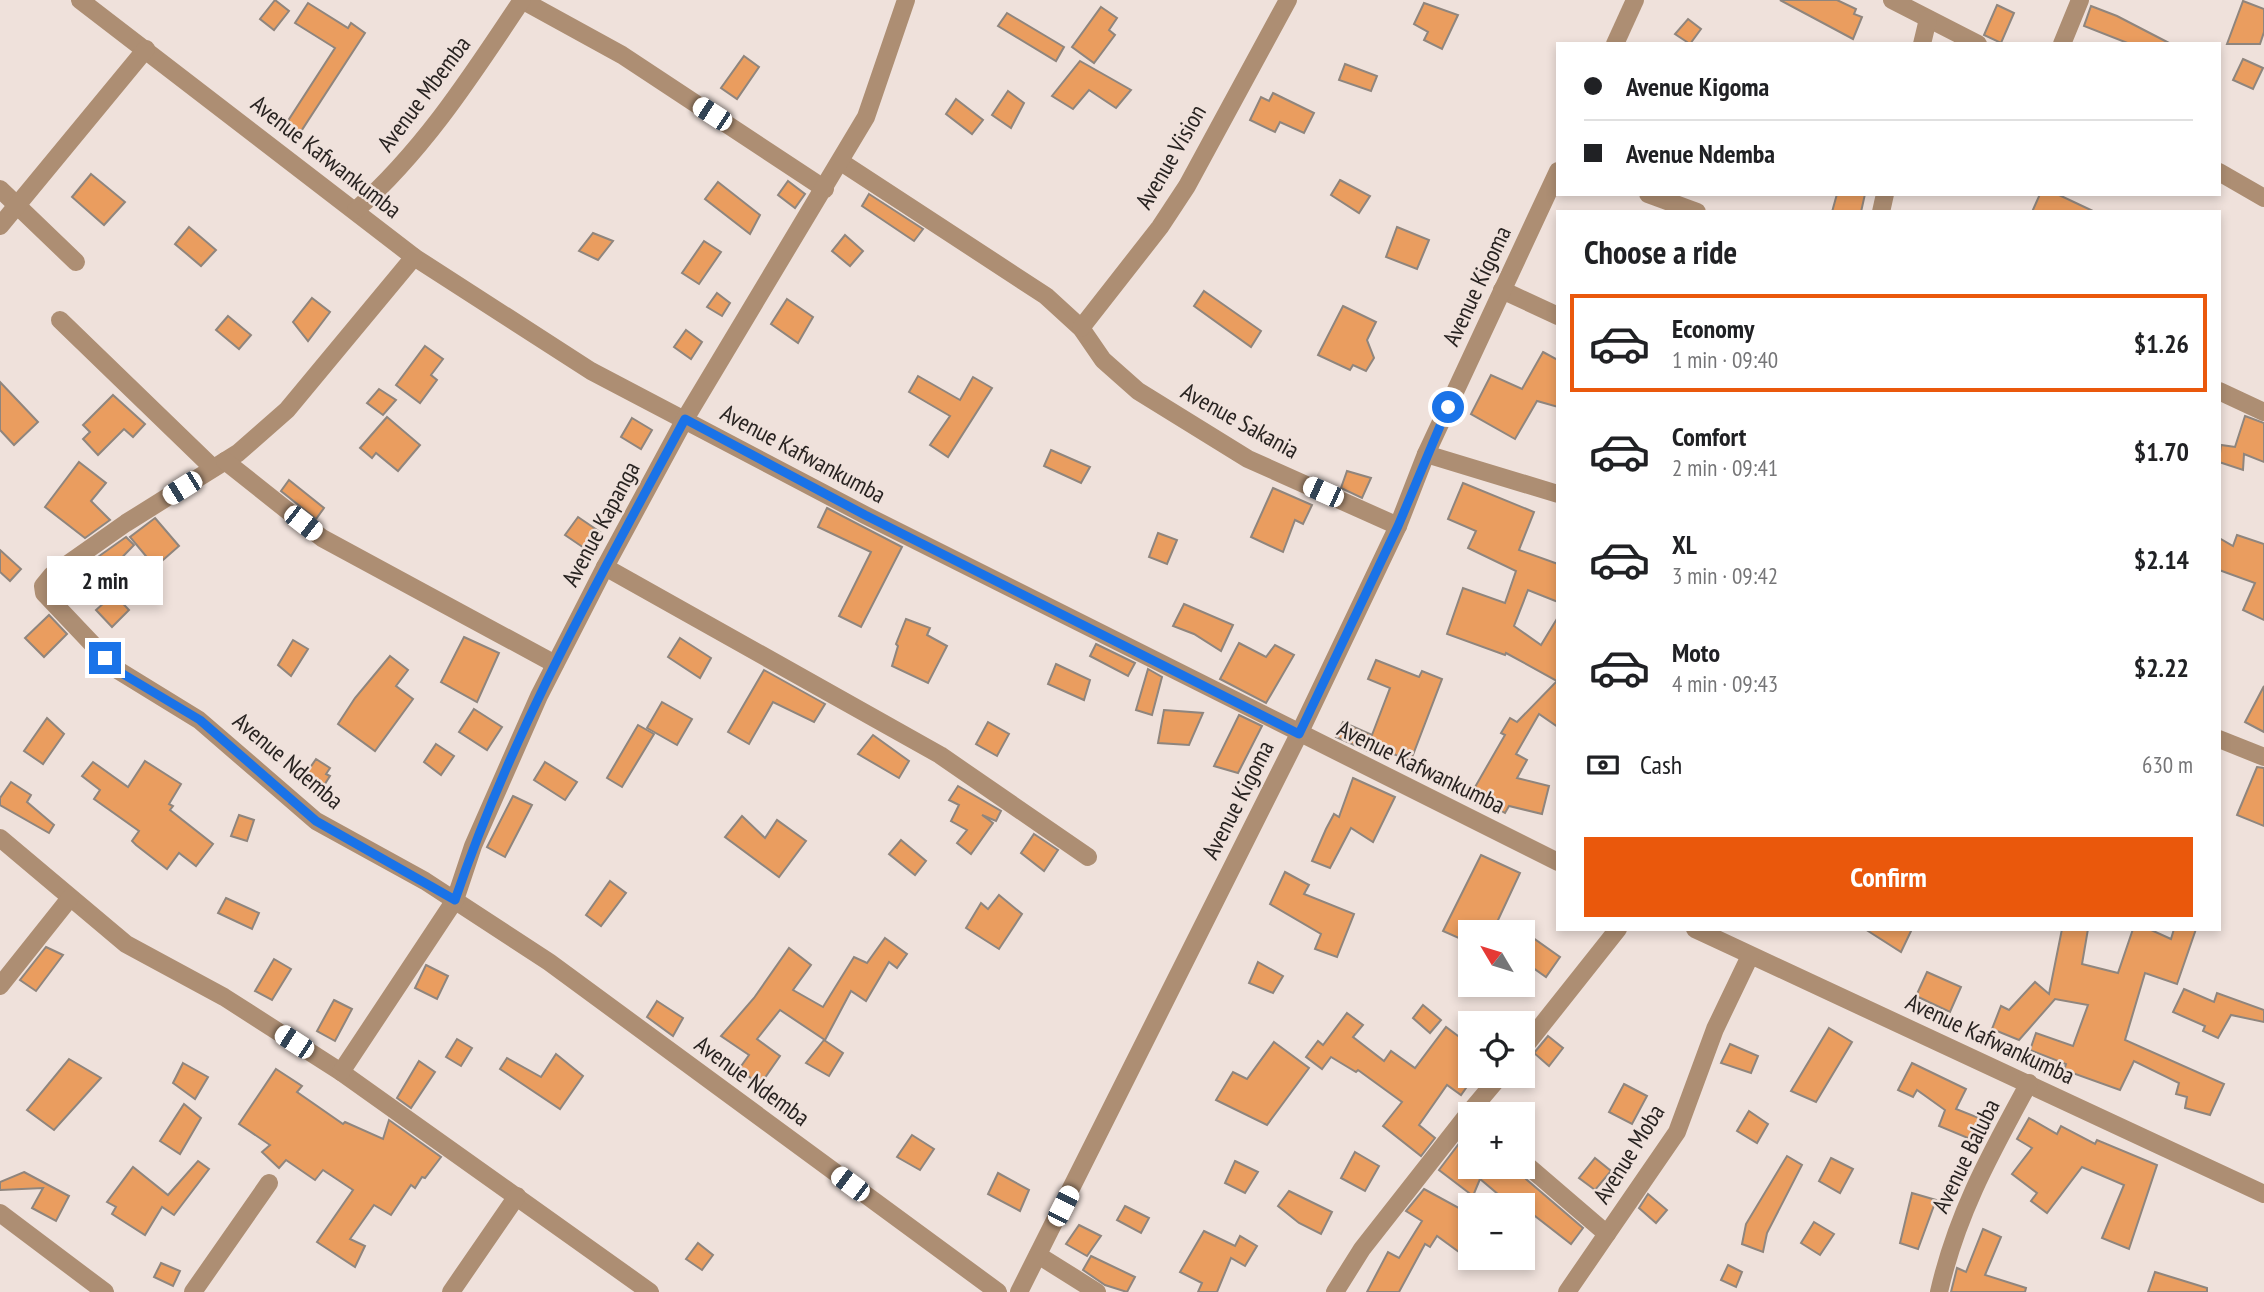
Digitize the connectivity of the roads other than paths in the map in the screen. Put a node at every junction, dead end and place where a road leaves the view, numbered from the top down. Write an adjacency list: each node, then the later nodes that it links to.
1 (80, 0): 13 (street, Avenue Kafwankumba)
2 (522, 0): 18 (street); 22 (street, Avenue Mbemba)
3 (906, 0): 14 (street, Avenue Kapanga)
4 (1288, 0): 30 (street, Avenue Vision)
5 (1635, 0): 9 (street)
6 (1892, 0): 8 (street)
7 (2080, 0): 12 (street)
8 (1928, 19): 10 (street); 11 (street)
9 (1616, 42)
10 (1922, 42)
11 (1974, 42)
12 (2063, 42)
13 (146, 49): 21 (street); 22 (street, Avenue Kafwankumba)
14 (841, 162): 18 (street, Avenue Kapanga); 30 (street, Avenue Sakania)
15 (2221, 173): 20 (street)
16 (1556, 175): 27 (street, Avenue Kigoma)
17 (0, 189): 21 (street)
18 (825, 189): 33 (street, Avenue Kapanga)
19 (1653, 196): 23 (street)
20 (2264, 198)
21 (17, 207): 24 (street); 26 (street)
22 (356, 210): 25 (street, Avenue Kafwankumba)
23 (1691, 210)
24 (0, 226)
25 (414, 257): 33 (street, Avenue Kafwankumba); 35 (street, Avenue Ndemba)
26 (76, 262)
27 (1502, 290): 28 (street); 34 (street, Avenue Kigoma)
28 (1556, 315)
29 (60, 320): 35 (street)
30 (1081, 328): 37 (street, Avenue Sakania)
31 (2221, 392): 32 (street)
32 (2264, 412)
33 (685, 419): 38 (street, Avenue Kapanga); 40 (street, Avenue Kafwankumba)
34 (1426, 454): 36 (street); 37 (street, Avenue Kigoma)
35 (219, 465): 39 (street); 47 (street, Avenue Ndemba)
36 (1556, 493)
37 (1398, 526): 40 (street, Avenue Kigoma)
38 (605, 567): 39 (street, Avenue Kapanga); 44 (street)
39 (555, 664): 47 (street, Avenue Kapanga)
40 (1299, 734): 45 (street, Avenue Kafwankumba); 64 (street, Avenue Kigoma)
41 (2221, 740): 42 (street)
42 (2264, 757)
43 (0, 838): 46 (street)
44 (1088, 857)
45 (1556, 861)
46 (69, 898): 51 (street); 53 (street)
47 (455, 900): 53 (street, Avenue Kapanga); 69 (street, Avenue Ndemba)
48 (1616, 931): 52 (street)
49 (1699, 931): 50 (street, Avenue Kafwankumba)
50 (1750, 956): 54 (street, Avenue Kafwankumba); 63 (street, Avenue Moba)
51 (0, 986)
52 (1535, 1034)
53 (341, 1072): 61 (street)
54 (2029, 1083): 60 (street, Avenue Kafwankumba); 74 (street, Avenue Baluba)
55 (1490, 1088): 56 (street)
56 (1479, 1102)
57 (1458, 1129): 72 (street)
58 (1535, 1172): 63 (street)
59 (269, 1182): 66 (street)
60 (2264, 1194)
61 (517, 1196): 67 (street); 68 (street)
62 (0, 1213): 65 (street)
63 (1607, 1234): 73 (street, Avenue Moba)
64 (1038, 1255): 70 (street, Avenue Kigoma); 71 (street)
65 (105, 1292)
66 (193, 1292)
67 (451, 1292)
68 (650, 1292)
69 (998, 1292)
70 (1019, 1292)
71 (1097, 1292)
72 (1335, 1292)
73 (1567, 1292)
74 (1939, 1292)

